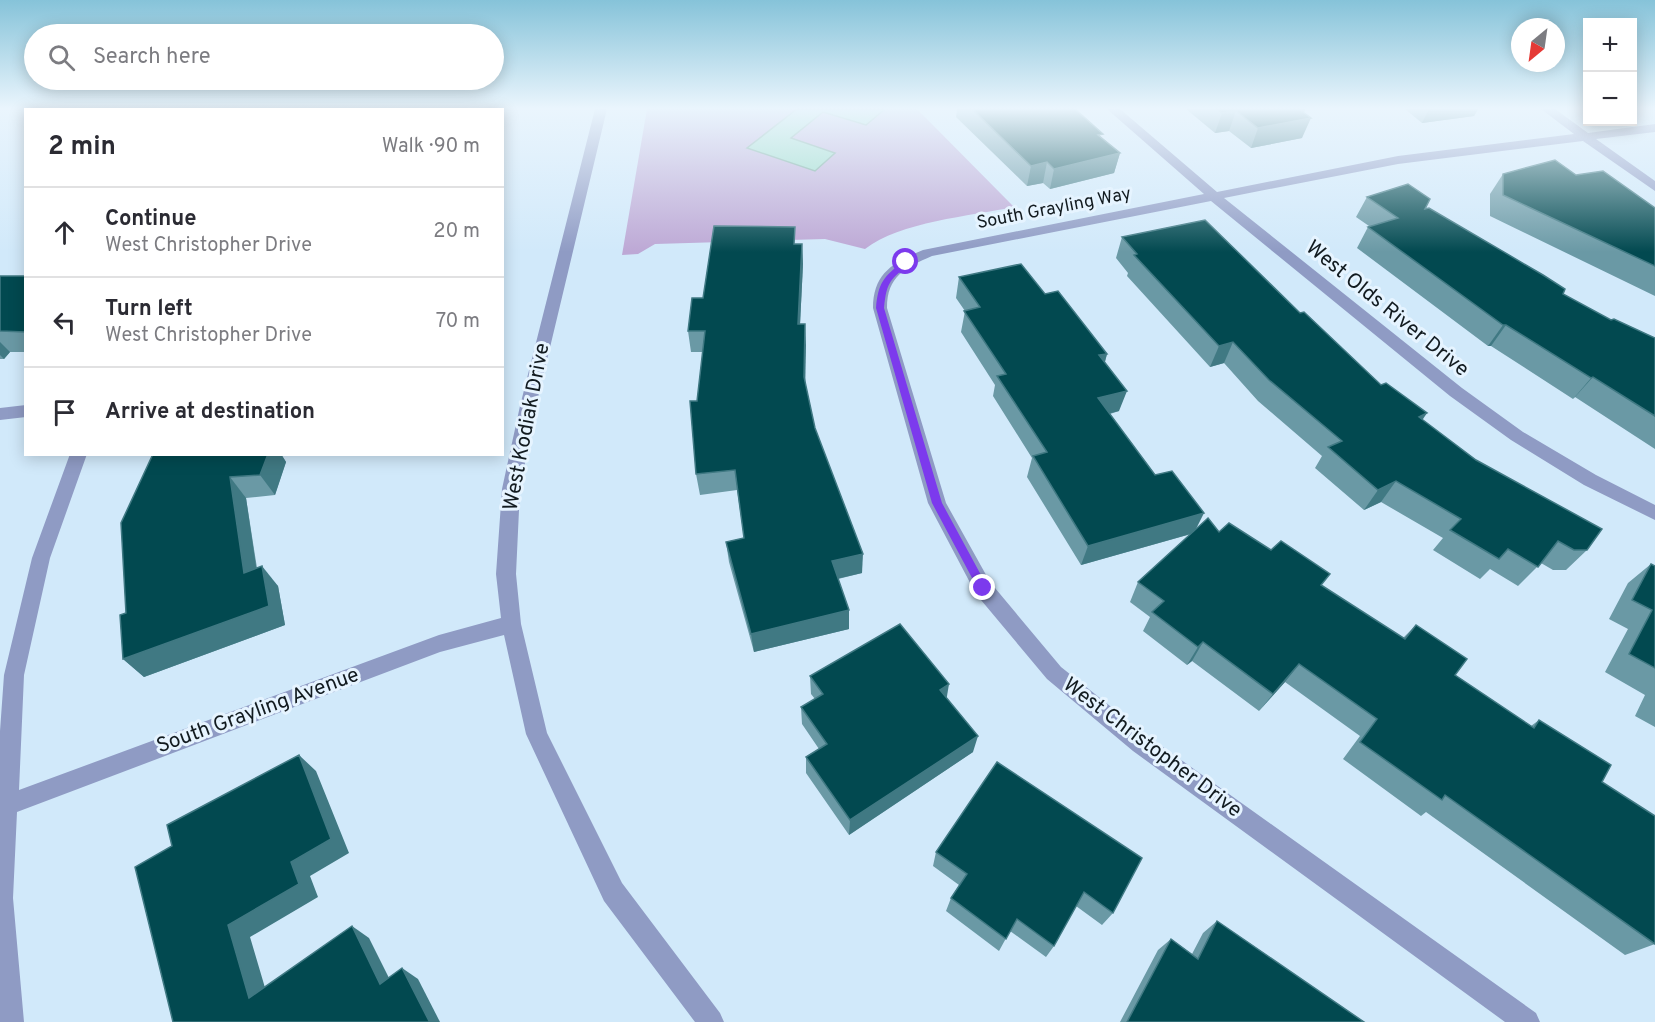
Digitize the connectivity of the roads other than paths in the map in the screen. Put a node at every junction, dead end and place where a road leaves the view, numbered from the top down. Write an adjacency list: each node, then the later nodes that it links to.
1 (589, 157): 12 (street, West Kodiak Drive)
2 (1168, 157): 6 (street, West Olds River Drive)
3 (1425, 157): 6 (street, South Grayling Way)
4 (1611, 157): 5 (street)
5 (1655, 187)
6 (1213, 196): 7 (street, South Grayling Way); 11 (street, West Olds River Drive)
7 (892, 273): 16 (street, West Christopher Drive)
8 (24, 411): 9 (street)
9 (0, 414)
10 (78, 456): 13 (street)
11 (1655, 513)
12 (511, 624): 13 (street, South Grayling Avenue); 15 (street, West Kodiak Drive)
13 (7, 805): 14 (street)
14 (12, 1022)
15 (711, 1022)
16 (1527, 1022)

